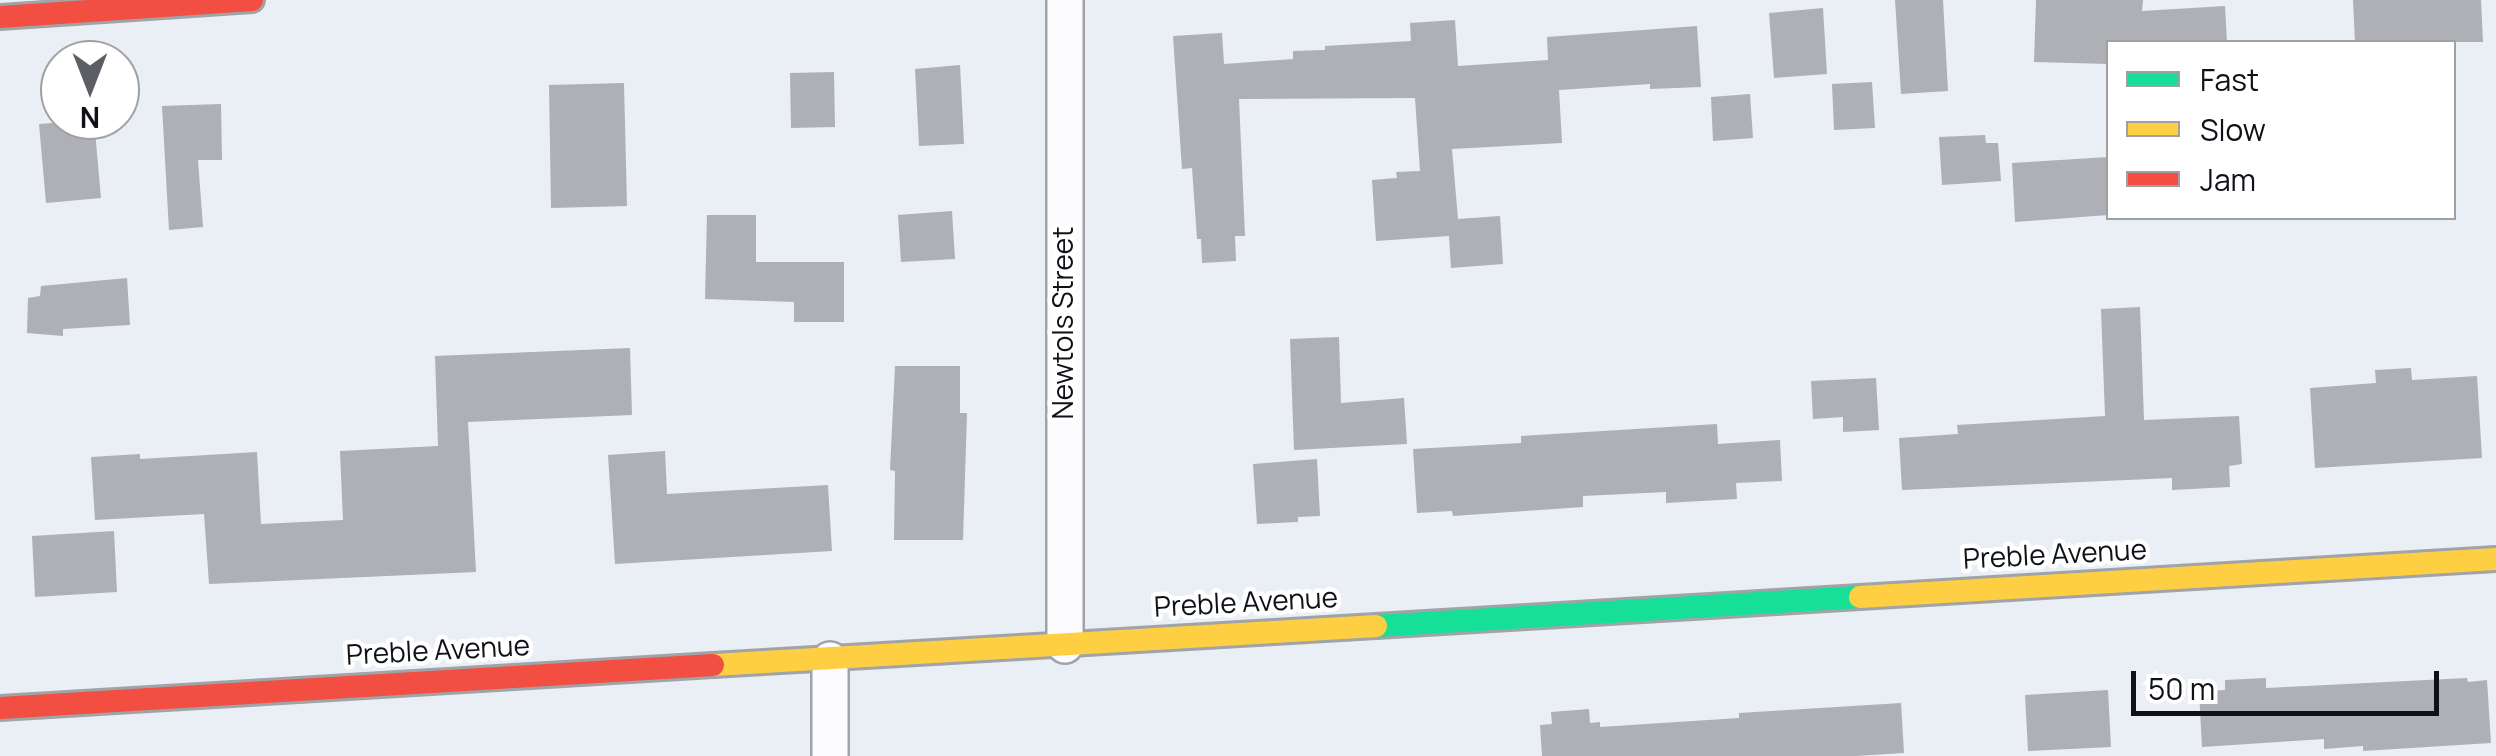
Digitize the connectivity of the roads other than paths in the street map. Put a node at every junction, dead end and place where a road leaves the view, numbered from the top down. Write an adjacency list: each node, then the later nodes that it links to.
1 (252, 0): 3 (street)
2 (1065, 0): 5 (street, Newtols Street)
3 (0, 17)
4 (2496, 559): 5 (street, Preble Avenue)
5 (1066, 645): 6 (street, Preble Avenue)
6 (830, 660): 7 (street, Preble Avenue); 8 (street)
7 (0, 708)
8 (830, 756)

